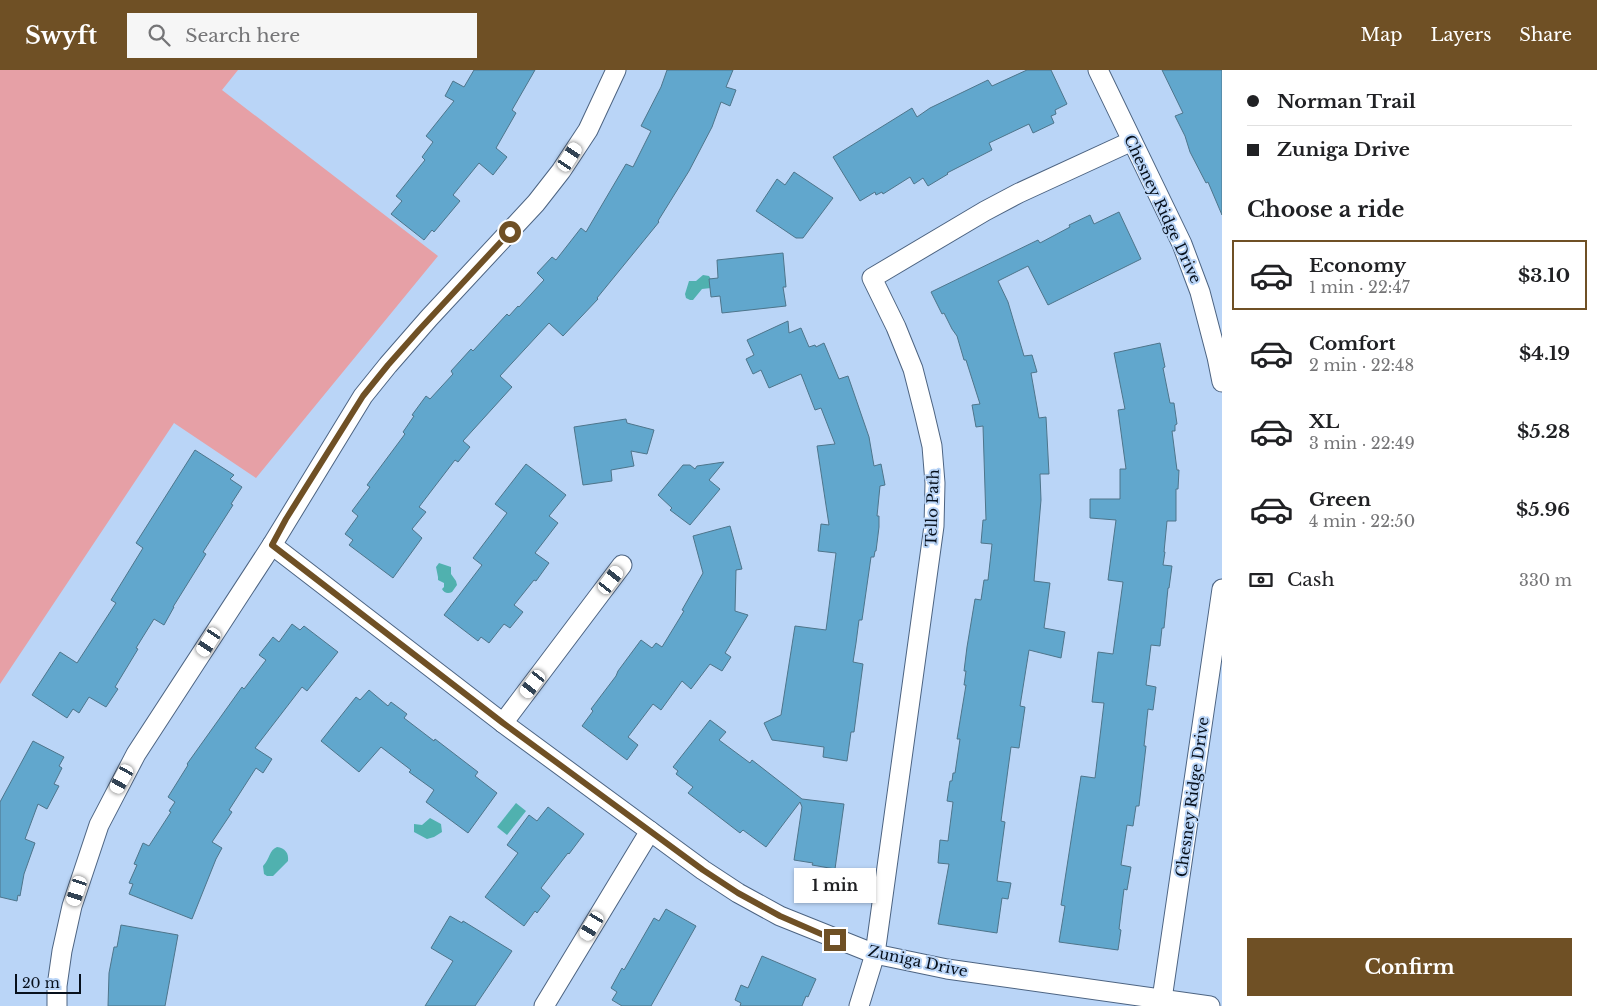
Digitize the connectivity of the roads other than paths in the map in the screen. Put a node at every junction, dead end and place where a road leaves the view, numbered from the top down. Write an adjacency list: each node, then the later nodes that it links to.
1 (616, 70): 5 (street)
2 (1098, 70): 3 (street, Chesney Ridge Drive)
3 (1132, 141): 4 (street, Chesney Ridge Drive); 10 (street, Tello Path)
4 (1222, 382)
5 (272, 545): 8 (street, Zuniga Drive); 12 (street)
6 (622, 565): 8 (street)
7 (1222, 588): 11 (street, Chesney Ridge Drive)
8 (503, 723): 9 (street, Zuniga Drive)
9 (650, 831): 10 (street, Zuniga Drive); 13 (street)
10 (875, 954): 11 (street, Zuniga Drive); 14 (street, Tello Path)
11 (1162, 1003): 15 (street, Zuniga Drive)
12 (56, 1006)
13 (544, 1006)
14 (860, 1006)
15 (1210, 1006)

